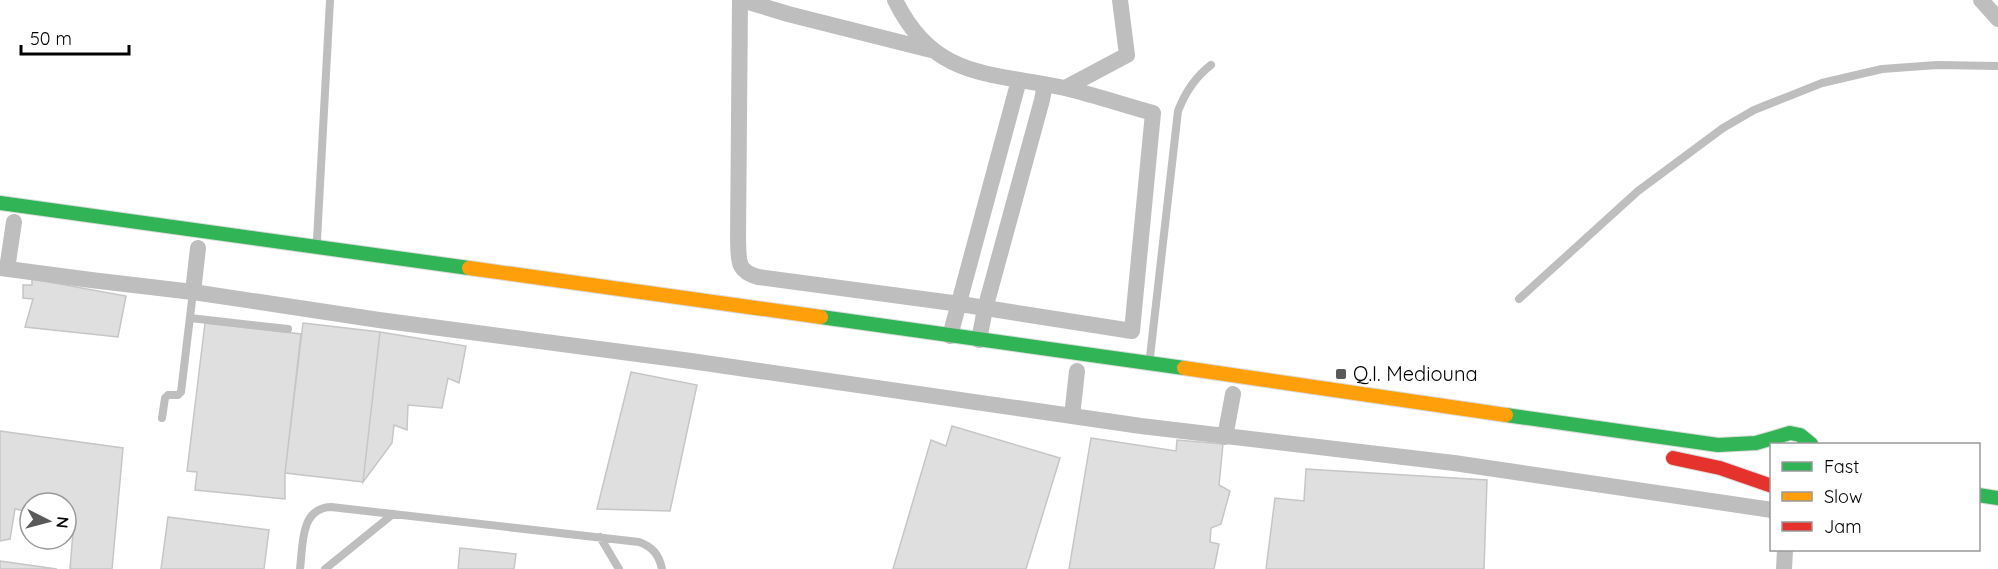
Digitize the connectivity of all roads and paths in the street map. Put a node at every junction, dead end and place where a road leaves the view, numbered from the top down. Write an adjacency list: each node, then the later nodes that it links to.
1 (330, 0): 19 (lane)
2 (741, 0): 9 (street); 24 (street)
3 (896, 0): 9 (street)
4 (1120, 0): 14 (street)
5 (1981, 0): 8 (street)
6 (1992, 0): 7 (lane)
7 (1998, 14)
8 (1998, 19)
9 (931, 50): 12 (street)
10 (1211, 64): 30 (lane)
11 (1998, 66): 23 (lane)
12 (1019, 80): 13 (street); 15 (street)
13 (1041, 84): 14 (street); 17 (street)
14 (1065, 88): 25 (street)
15 (986, 201): 17 (street); 24 (street)
16 (0, 202): 19 (highway)
17 (1012, 208): 25 (street)
18 (13, 222): 21 (street)
19 (316, 247): 28 (highway)
20 (198, 248): 22 (street)
21 (3, 268): 22 (street)
22 (193, 291): 26 (lane); 33 (street)
23 (1519, 298)
24 (960, 304): 25 (street); 28 (street)
25 (985, 309): 29 (street)
26 (190, 318): 27 (lane); 34 (lane)
27 (288, 329)
28 (950, 336): 29 (highway)
29 (979, 340): 30 (highway)
30 (1150, 363): 36 (highway)
31 (1078, 371): 33 (street)
32 (1234, 394): 35 (street)
33 (1072, 416): 35 (street)
34 (162, 418)
35 (1225, 437): 43 (street)
36 (1768, 440): 37 (highway); 39 (highway)
37 (1810, 443)
38 (1663, 457): 40 (highway)
39 (1770, 485)
40 (1770, 486)
41 (1980, 495): 42 (highway)
42 (1998, 498)
43 (1770, 510)
44 (393, 514): 45 (lane); 47 (lane); 48 (lane)
45 (600, 537): 49 (lane); 50 (lane)
46 (1785, 551): 51 (street)
47 (300, 569)
48 (325, 569)
49 (619, 569)
50 (662, 569)
51 (1784, 569)

